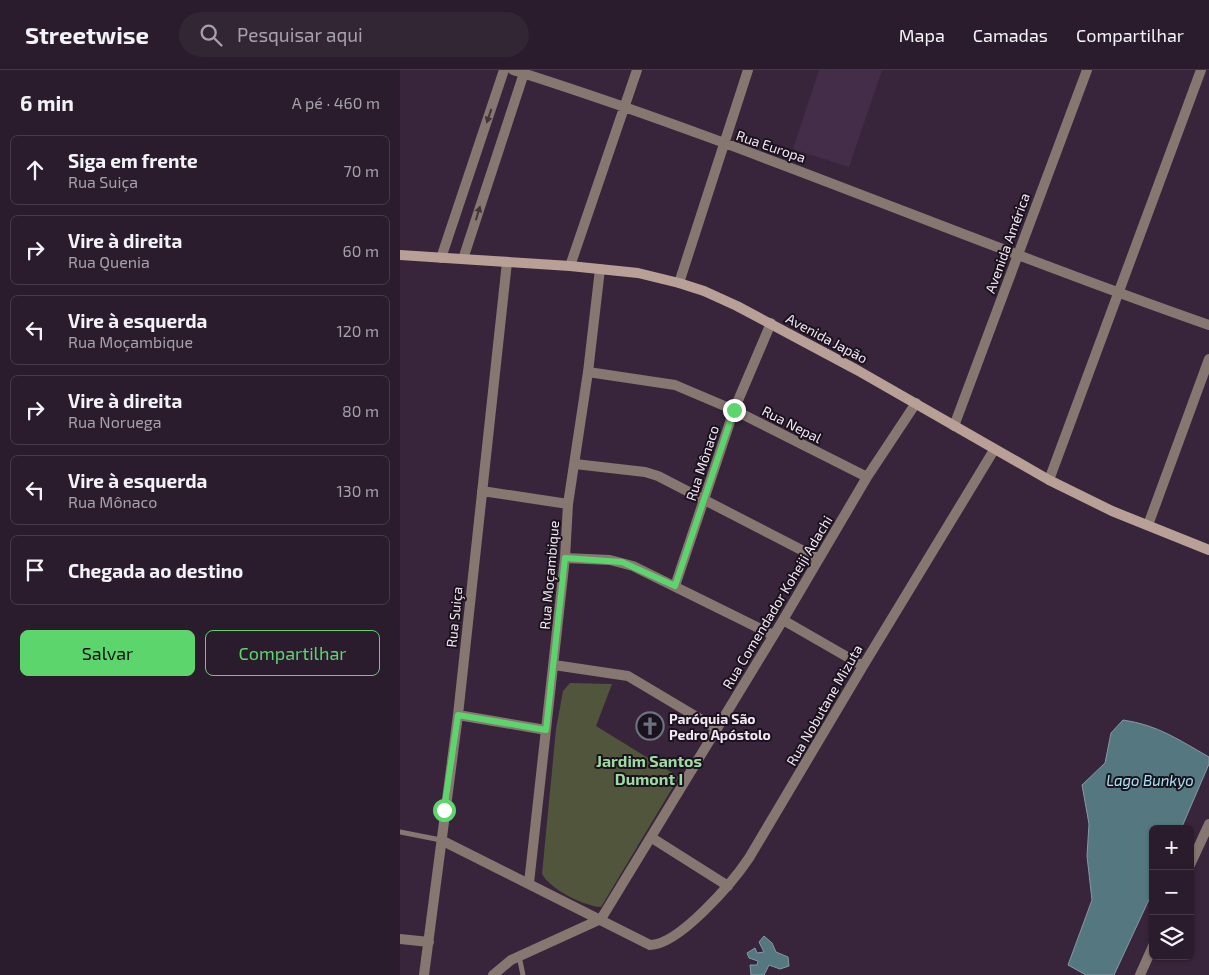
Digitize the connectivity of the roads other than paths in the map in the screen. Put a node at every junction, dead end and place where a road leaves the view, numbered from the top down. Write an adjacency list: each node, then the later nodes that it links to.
1 (504, 70): 13 (street, one-way to 13)
2 (513, 70): 7 (street, Rua Europa)
3 (636, 70): 9 (street)
4 (748, 70): 10 (street)
5 (1087, 70): 11 (street, Avenida América)
6 (1202, 70): 8 (street); 19 (street)
7 (525, 72): 9 (street, Rua Europa); 14 (street, one-way to 7)
8 (1209, 72)
9 (624, 106): 10 (street, Rua Europa); 16 (street)
10 (724, 144): 11 (street, Rua Europa); 18 (street)
11 (1018, 254): 19 (street, Rua Europa); 26 (street, Avenida América)
12 (400, 255): 13 (main road, Avenida Japão)
13 (441, 258): 14 (main road, Avenida Japão)
14 (463, 259): 15 (main road, Avenida Japão)
15 (507, 262): 16 (main road, Avenida Japão); 31 (street, Rua Suiça)
16 (570, 266): 17 (main road, Avenida Japão)
17 (600, 270): 18 (main road, Avenida Japão); 23 (street, Rua Moçambique)
18 (679, 283): 20 (main road, Avenida Japão)
19 (1120, 294): 21 (street, Rua Europa); 30 (street)
20 (771, 324): 24 (main road, Avenida Japão); 25 (street, Rua Mônaco)
21 (1209, 325)
22 (1209, 359): 34 (street)
23 (588, 372): 25 (street, Rua Nepal); 28 (street, Rua Moçambique)
24 (916, 403): 26 (main road, Avenida Japão); 29 (street, Rua Comendador Koheiji Adachi)
25 (734, 410): 29 (street, Rua Nepal); 32 (street, Rua Mônaco)
26 (954, 426): 27 (main road, Avenida Japão)
27 (994, 450): 30 (main road, Avenida Japão); 42 (street, Rua Nobutane Mizuta)
28 (575, 464): 32 (street); 33 (street, Rua Moçambique)
29 (867, 477): 37 (street, Rua Comendador Koheiji Adachi)
30 (1049, 480): 34 (main road, Avenida Japão)
31 (482, 491): 33 (street); 43 (street, Rua Suiça)
32 (705, 499): 37 (street); 38 (street, Rua Mônaco)
33 (568, 504): 36 (street, Rua Moçambique)
34 (1148, 525): 35 (main road, Avenida Japão)
35 (1209, 550)
36 (565, 558): 38 (street); 41 (street, Rua Moçambique)
37 (820, 559): 39 (street, Rua Comendador Koheiji Adachi)
38 (675, 586): 40 (street)
39 (783, 620): 40 (street, Rua Comendador Koheiji Adachi); 42 (street)
40 (773, 635): 44 (street, Rua Comendador Koheiji Adachi)
41 (554, 665): 44 (street); 45 (street, Rua Moçambique)
42 (863, 666): 52 (street, Rua Nobutane Mizuta)
43 (458, 715): 45 (street); 49 (street, Rua Suiça)
44 (717, 729): 48 (street, Rua Comendador Koheiji Adachi)
45 (546, 730): 51 (street, Rua Moçambique)
46 (1209, 824): 50 (street)
47 (400, 832): 49 (lane)
48 (652, 838): 52 (street); 53 (street, Rua Comendador Koheiji Adachi)
49 (441, 840): 51 (street); 55 (street, Rua Suiça)
50 (1194, 856)
51 (529, 883): 53 (street)
52 (728, 886): 53 (street, Rua Nobutane Mizuta)
53 (601, 919): 57 (street)
54 (400, 939): 55 (street)
55 (428, 942): 58 (street, Rua Suiça)
56 (1149, 955): 61 (street)
57 (519, 956): 59 (street); 60 (lane)
58 (424, 975)
59 (493, 975)
60 (523, 975)
61 (1140, 975)

